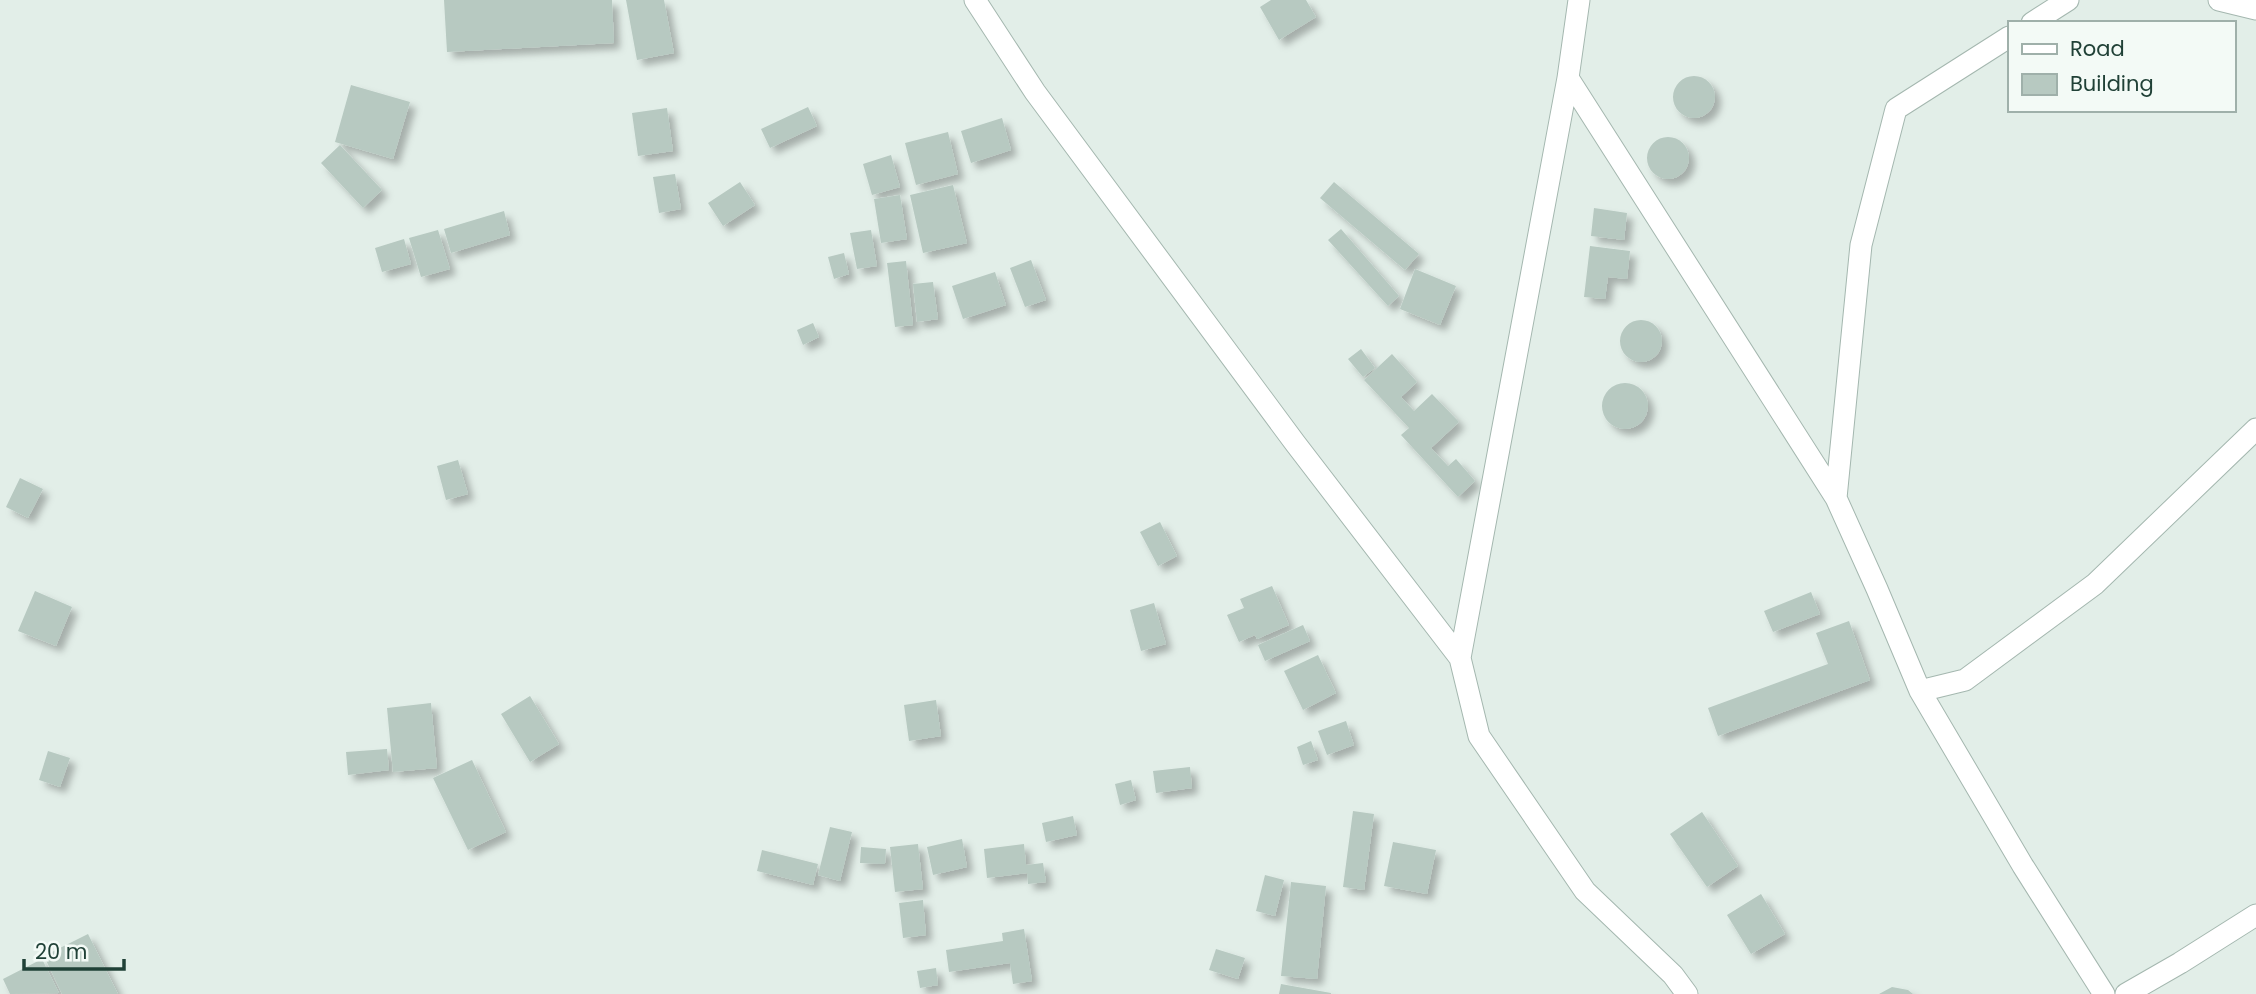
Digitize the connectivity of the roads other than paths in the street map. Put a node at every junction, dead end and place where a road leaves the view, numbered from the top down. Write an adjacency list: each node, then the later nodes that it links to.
1 (975, 0): 11 (street)
2 (1579, 0): 8 (street)
3 (2068, 0): 6 (street)
4 (2220, 0): 5 (street)
5 (2256, 9)
6 (2035, 21)
7 (2008, 38): 10 (street)
8 (1568, 78): 10 (street); 11 (street)
9 (2256, 429): 12 (street)
10 (1836, 498): 12 (street)
11 (1460, 658): 14 (street)
12 (1920, 691): 15 (street)
13 (2256, 915): 16 (street)
14 (1687, 994)
15 (2104, 994)
16 (2126, 994)

